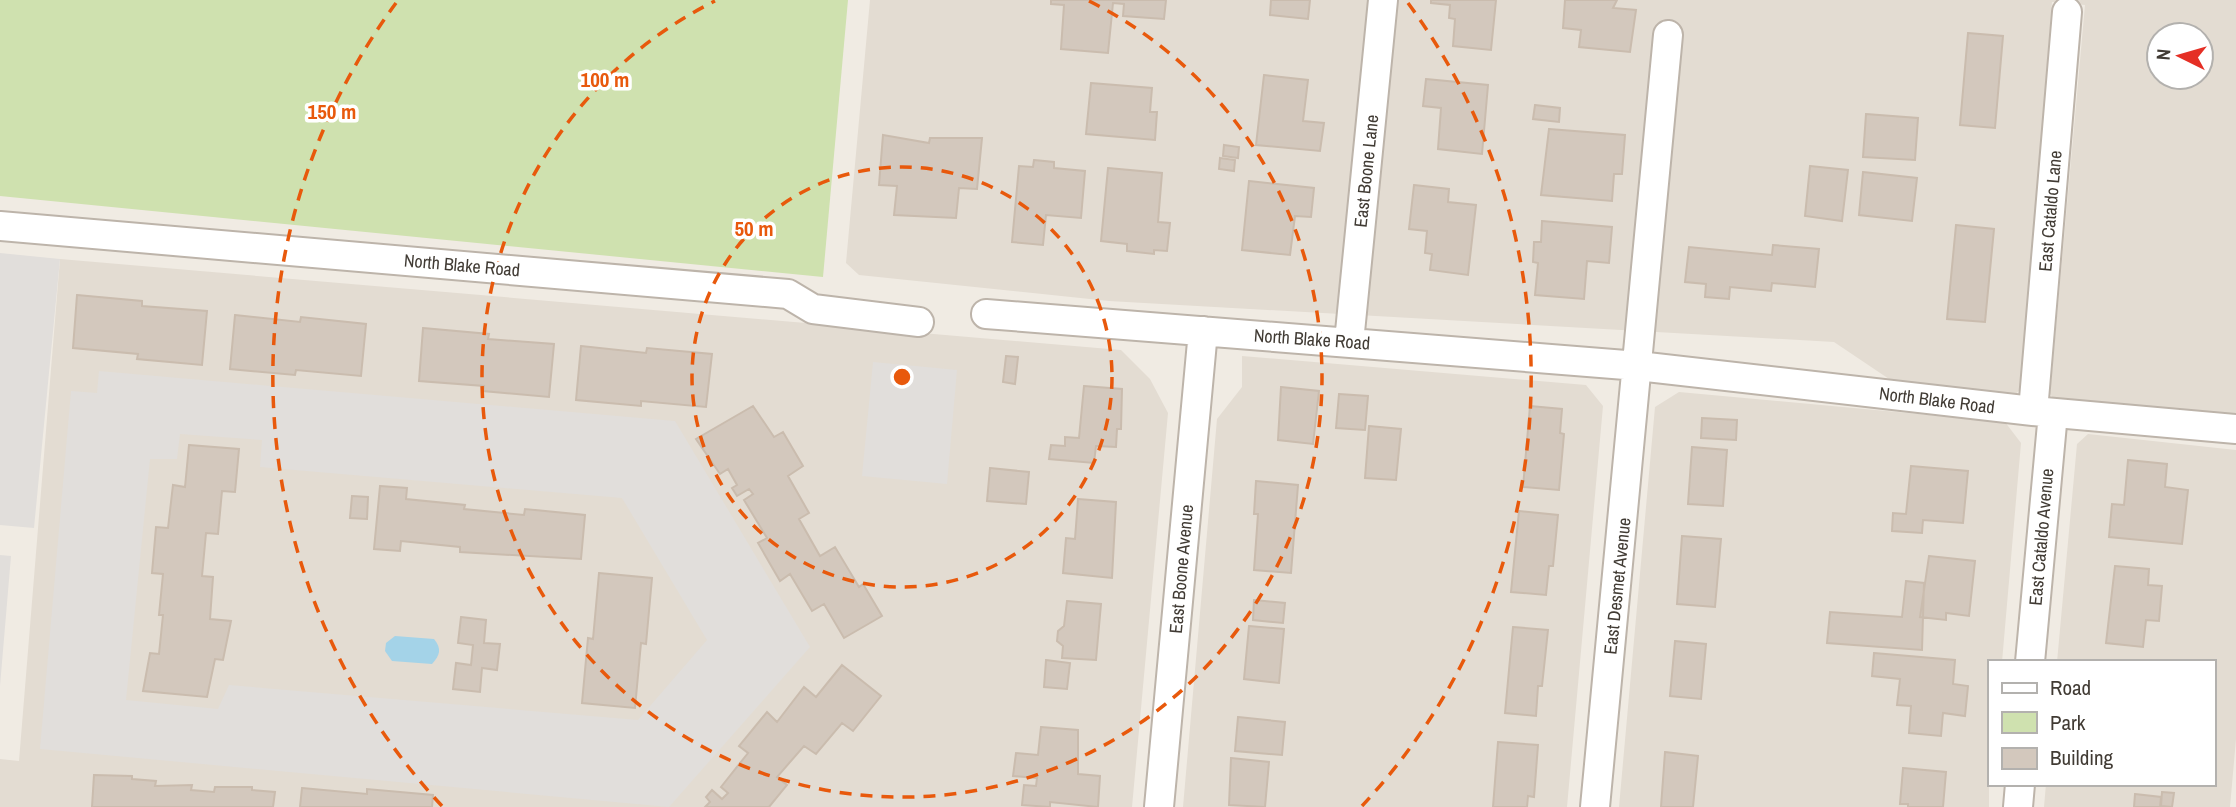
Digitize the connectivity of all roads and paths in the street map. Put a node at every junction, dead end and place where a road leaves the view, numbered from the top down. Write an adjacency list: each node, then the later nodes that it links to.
1 (1382, 0): 8 (street, East Boone Lane)
2 (2067, 12): 10 (street, East Cataldo Lane)
3 (1668, 35): 9 (street)
4 (0, 226): 6 (street, North Blake Road)
5 (986, 314): 7 (street, North Blake Road)
6 (919, 322)
7 (1203, 331): 8 (street, North Blake Road); 14 (street, East Boone Avenue)
8 (1349, 342): 9 (street, North Blake Road)
9 (1638, 366): 10 (street, North Blake Road); 15 (street, East Desmet Avenue)
10 (2043, 412): 11 (street, North Blake Road); 12 (street, East Cataldo Avenue)
11 (2236, 429)
12 (2031, 660)
13 (2020, 786): 16 (street)
14 (1158, 807)
15 (1595, 807)
16 (2018, 807)

